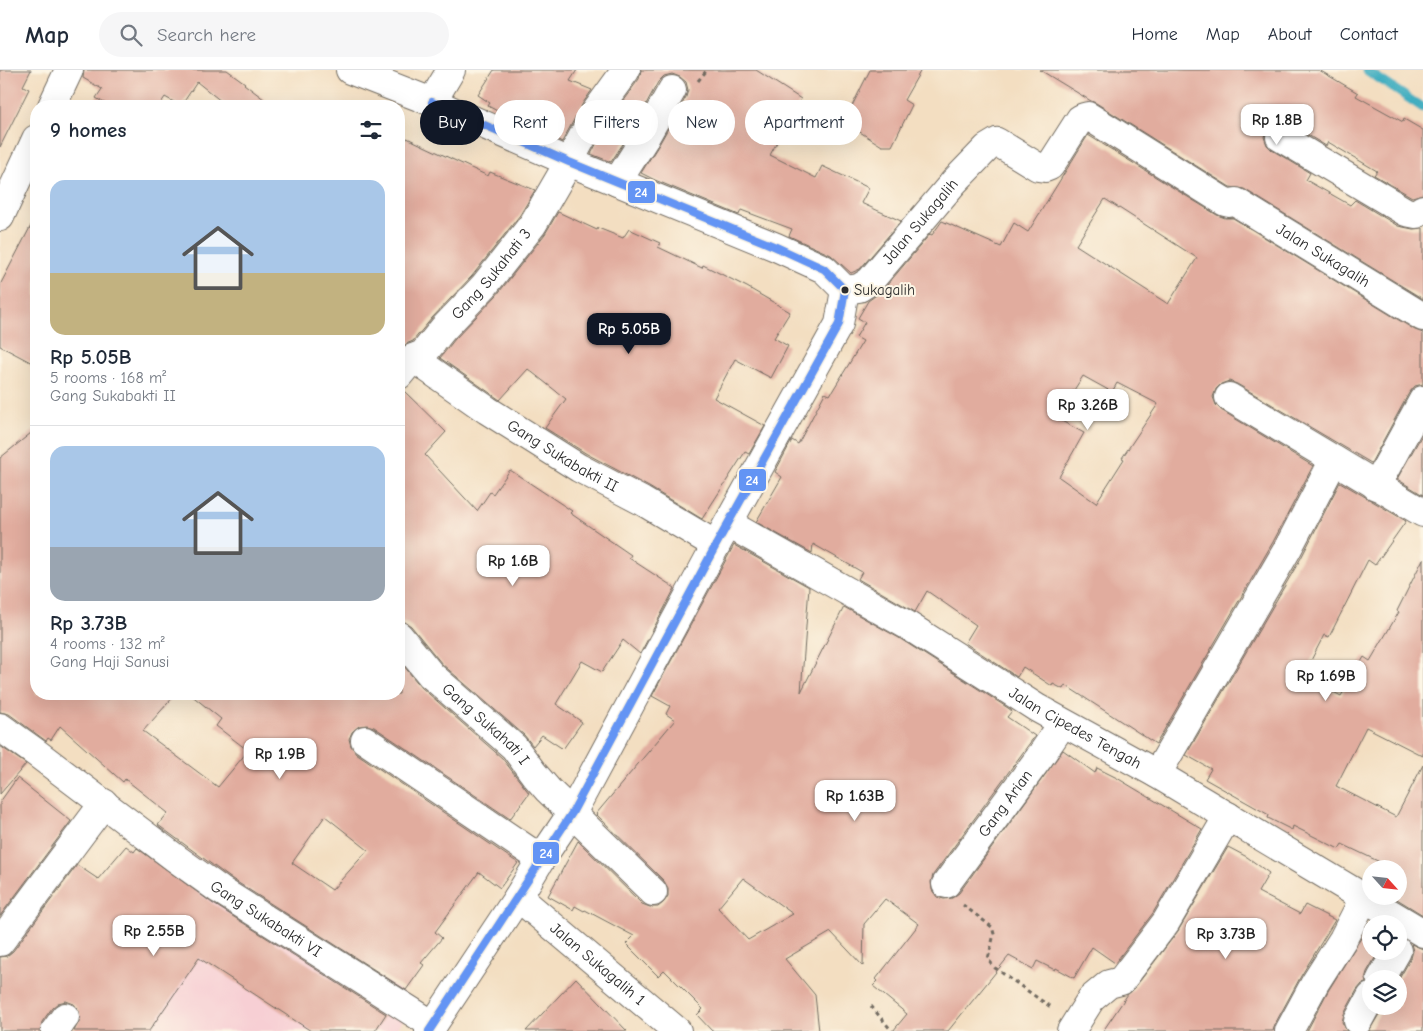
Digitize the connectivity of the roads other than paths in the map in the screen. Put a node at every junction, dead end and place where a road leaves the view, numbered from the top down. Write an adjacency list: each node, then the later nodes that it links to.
1 (69, 70): 6 (street)
2 (350, 70): 7 (street)
3 (451, 70): 8 (street)
4 (626, 70): 12 (street, Gang Sukahati 3)
5 (672, 90): 13 (street)
6 (55, 100)
7 (427, 100)
8 (433, 100)
9 (484, 125): 12 (street)
10 (1280, 137): 14 (street)
11 (30, 153): 15 (street)
12 (569, 162): 13 (street); 18 (street, Gang Sukahati 3)
13 (617, 182): 16 (street)
14 (1423, 209)
15 (0, 217)
16 (846, 290): 17 (street, Jalan Sukagalih); 24 (street)
17 (1423, 317)
18 (406, 366): 24 (street, Gang Sukabakti II)
19 (1229, 397): 21 (street)
20 (1423, 400): 22 (street)
21 (1334, 460): 22 (street); 29 (street)
22 (1376, 486): 23 (street)
23 (1423, 513)
24 (722, 534): 26 (street, Jalan Cipedes Tengah); 31 (street)
25 (405, 643): 31 (street, Gang Sukahati I)
26 (1063, 723): 29 (street, Jalan Cipedes Tengah); 34 (street, Gang Arian)
27 (0, 727): 30 (street, Gang Sukabakti VI)
28 (365, 740): 33 (street)
29 (1157, 774): 32 (street, Jalan Cipedes Tengah)
30 (104, 803): 41 (street); 45 (street, Gang Sukabakti VI)
31 (572, 813): 33 (street); 35 (street, Gang Sukahati I)
32 (1228, 816): 37 (street, Jalan Cipedes Tengah); 44 (street)
33 (541, 859): 36 (street)
34 (946, 884)
35 (653, 892)
36 (518, 897): 45 (street); 46 (street, Jalan Sukagalih 1)
37 (1362, 897)
38 (1362, 902): 47 (street)
39 (1373, 905): 40 (street, Jalan Cipedes Tengah)
40 (1411, 936)
41 (0, 942)
42 (1362, 1014): 43 (street)
43 (1358, 1021)
44 (1073, 1027)
45 (431, 1028)
46 (677, 1031)
47 (1289, 1031)

